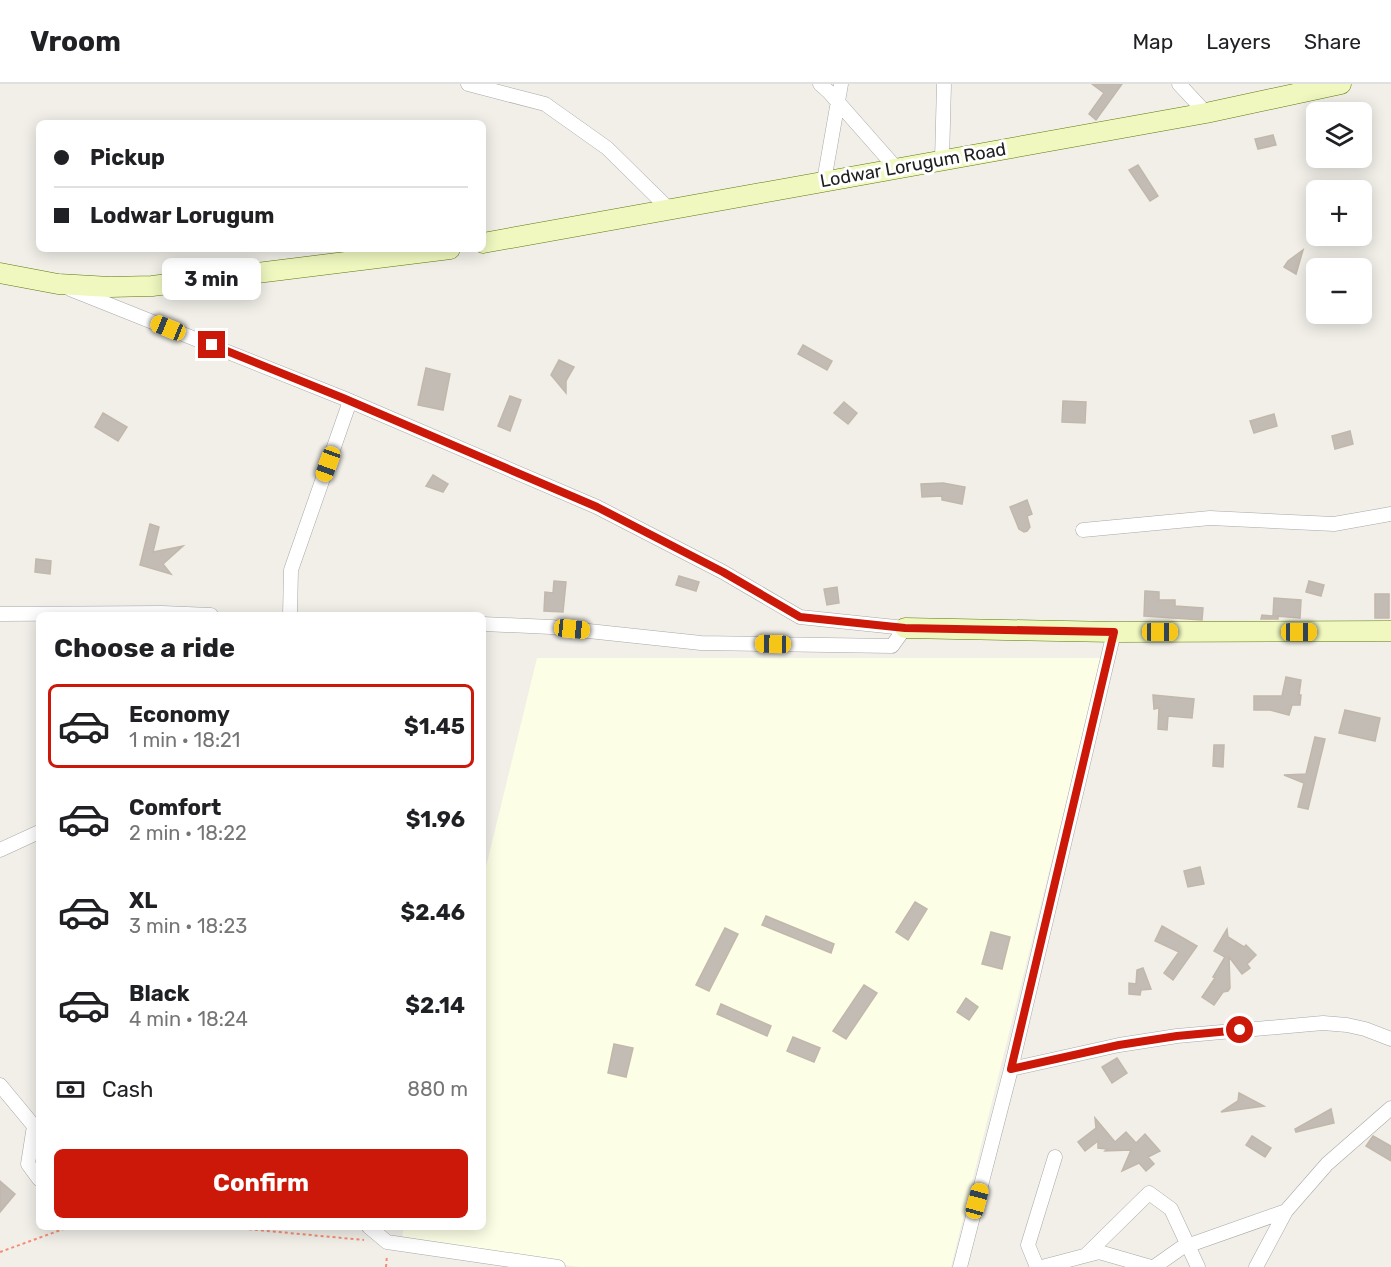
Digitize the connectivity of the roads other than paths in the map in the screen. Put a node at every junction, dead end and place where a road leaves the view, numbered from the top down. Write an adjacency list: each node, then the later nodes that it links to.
1 (468, 84): 12 (street)
2 (820, 84): 7 (street)
3 (841, 84): 7 (street)
4 (944, 84): 9 (street)
5 (1179, 84): 8 (street)
6 (1341, 84): 8 (main road, Lodwar Lorugum Road)
7 (838, 102): 10 (street); 11 (street)
8 (1206, 113): 9 (main road, Lodwar Lorugum Road)
9 (942, 160): 10 (main road, Lodwar Lorugum Road)
10 (896, 168): 11 (main road, Lodwar Lorugum Road)
11 (824, 181): 12 (main road, Lodwar Lorugum Road)
12 (669, 209): 13 (main road, Lodwar Lorugum Road)
13 (486, 242)
14 (426, 252): 16 (main road)
15 (0, 273): 16 (main road)
16 (58, 284): 17 (street)
17 (350, 401): 20 (street); 24 (street)
18 (1391, 514): 19 (street)
19 (1083, 530)
20 (290, 612)
21 (0, 614): 22 (street)
22 (36, 614)
23 (486, 624): 24 (street)
24 (905, 628): 26 (main road)
25 (1391, 631): 26 (main road)
26 (1114, 632): 30 (street)
27 (36, 833): 28 (street)
28 (0, 850)
29 (1391, 1040): 30 (street)
30 (1011, 1069): 42 (street)
31 (0, 1085): 33 (street)
32 (1391, 1108): 37 (street)
33 (36, 1125)
34 (36, 1130): 36 (street)
35 (1055, 1157): 43 (street)
36 (36, 1175)
37 (1286, 1211): 39 (street); 47 (street)
38 (373, 1230): 41 (street)
39 (1188, 1246): 40 (street); 45 (street); 46 (street)
40 (1086, 1255): 44 (street); 45 (street)
41 (558, 1267)
42 (960, 1267)
43 (1037, 1267)
44 (1042, 1267)
45 (1153, 1267)
46 (1198, 1267)
47 (1256, 1267)

